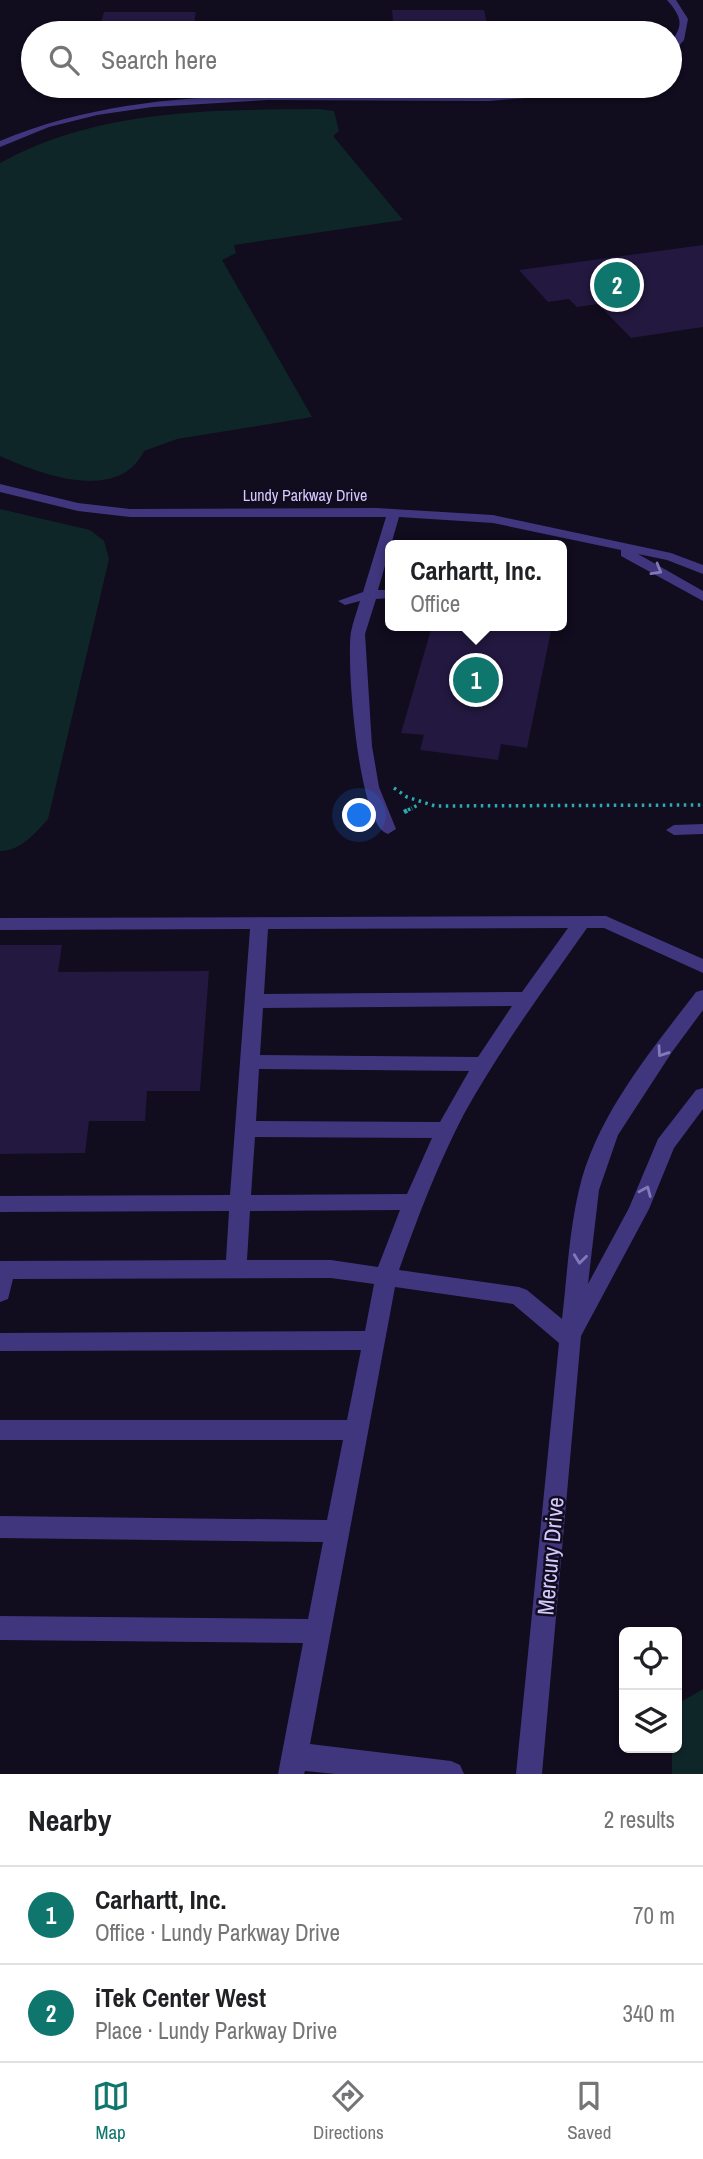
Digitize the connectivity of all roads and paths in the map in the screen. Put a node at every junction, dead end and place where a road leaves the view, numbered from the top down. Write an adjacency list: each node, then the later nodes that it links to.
1 (676, 2): 2 (street)
2 (682, 42)
3 (481, 98): 4 (street)
4 (0, 144)
5 (0, 488): 6 (street, Lundy Parkway Drive)
6 (394, 513): 7 (street); 8 (street, Lundy Parkway Drive)
7 (388, 540)
8 (611, 544): 10 (street, Lundy Parkway Drive); 13 (street, Lundy Parkway Drive, one-way to 13)
9 (382, 569): 12 (street)
10 (703, 570)
11 (385, 594): 12 (street)
12 (368, 595): 14 (street); 20 (street)
13 (703, 597)
14 (345, 601)
15 (388, 783): 16 (path)
16 (421, 803): 17 (path); 18 (path)
17 (703, 805)
18 (404, 812)
19 (703, 829): 21 (street)
20 (388, 830)
21 (674, 830)
22 (583, 921): 23 (street); 25 (street); 27 (street)
23 (259, 923): 24 (street); 28 (street)
24 (0, 924)
25 (703, 967)
26 (703, 997): 41 (street, Mercury Drive, one-way to 41)
27 (526, 999): 28 (street); 30 (street)
28 (254, 1001): 29 (street)
29 (250, 1062): 30 (street); 32 (street)
30 (485, 1064): 33 (street)
31 (703, 1095): 41 (street, Mercury Drive, one-way to 31)
32 (246, 1129): 33 (street); 34 (street)
33 (447, 1130): 35 (street)
34 (241, 1202): 35 (street); 36 (street); 37 (street)
35 (415, 1202): 39 (street)
36 (0, 1204)
37 (236, 1267): 38 (street); 39 (street)
38 (2, 1270): 40 (street)
39 (386, 1276): 41 (street); 42 (street)
40 (0, 1293)
41 (570, 1339): 52 (street, Mercury Drive)
42 (374, 1340): 43 (street); 45 (street)
43 (0, 1342)
44 (0, 1430): 45 (street)
45 (357, 1430): 47 (street)
46 (0, 1527): 47 (street)
47 (337, 1531): 49 (street)
48 (0, 1628): 49 (street)
49 (318, 1631): 50 (street)
50 (293, 1765): 51 (street)
51 (450, 1774)
52 (529, 1774)

